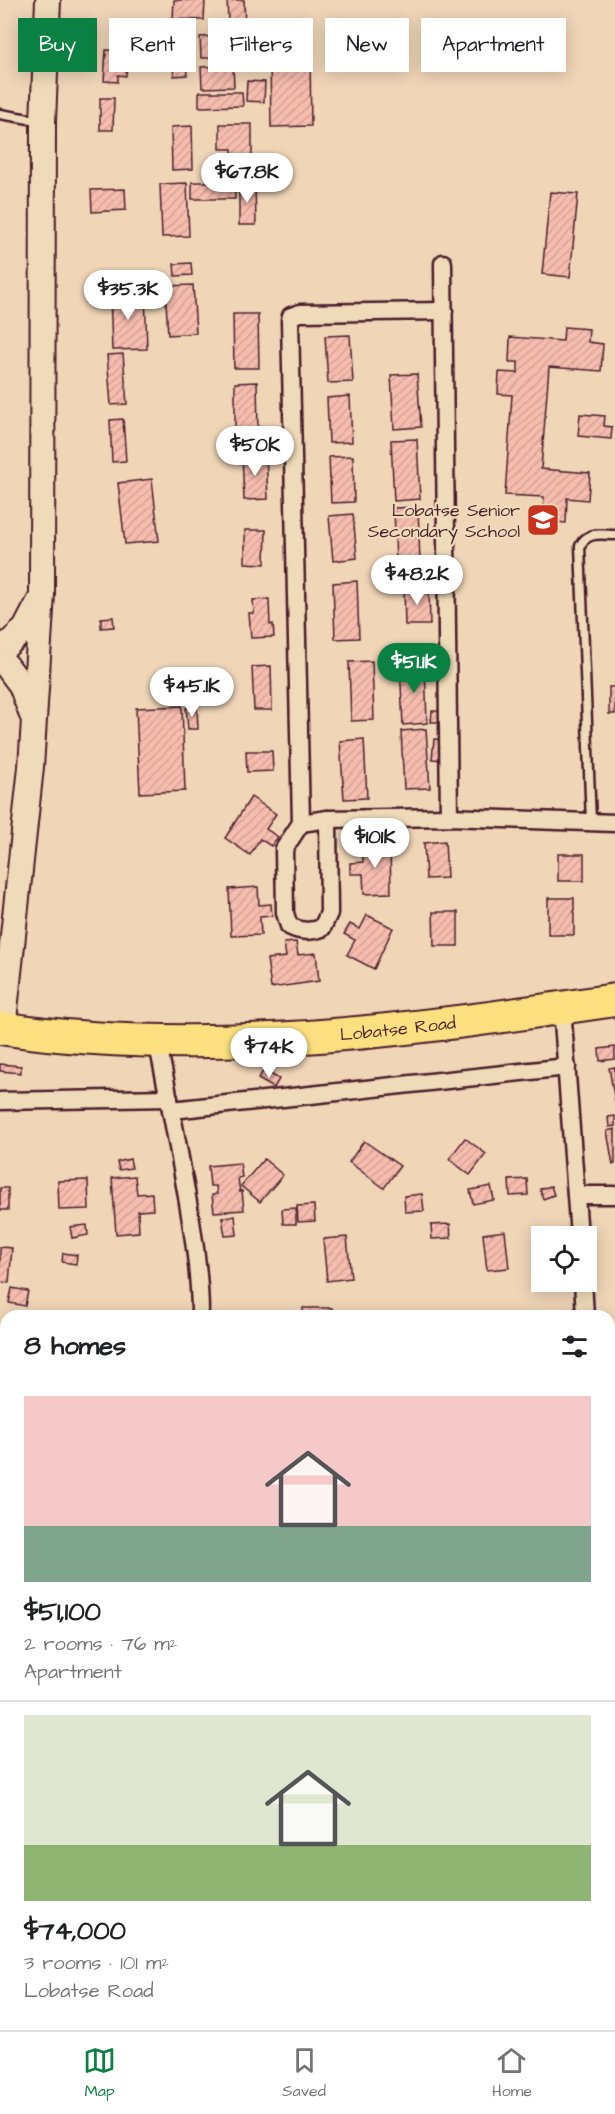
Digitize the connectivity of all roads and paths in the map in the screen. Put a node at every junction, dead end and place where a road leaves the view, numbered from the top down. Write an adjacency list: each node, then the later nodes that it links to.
1 (48, 0): 3 (street)
2 (0, 114): 3 (lane)
3 (43, 122): 7 (street)
4 (443, 262): 5 (street)
5 (444, 311): 10 (street); 14 (street)
6 (615, 535): 12 (lane)
7 (42, 594): 8 (street); 8 (street)
8 (18, 657): 9 (street); 9 (street)
9 (34, 723): 17 (street)
10 (449, 817): 11 (street); 12 (street)
11 (328, 819): 14 (street); 14 (street)
12 (591, 822): 13 (street)
13 (615, 822)
14 (301, 823)
15 (615, 1000): 16 (highway, Lobatse Road)
16 (562, 1008): 18 (highway, Lobatse Road); 19 (street)
17 (2, 1028): 18 (highway, Lobatse Road)
18 (157, 1041): 21 (street)
19 (567, 1067): 21 (street); 22 (street)
20 (0, 1101): 21 (street)
21 (171, 1104): 26 (street)
22 (576, 1195): 23 (street); 24 (street)
23 (615, 1195)
24 (578, 1226)
25 (584, 1292): 27 (street)
26 (200, 1310)
27 (585, 1310)

